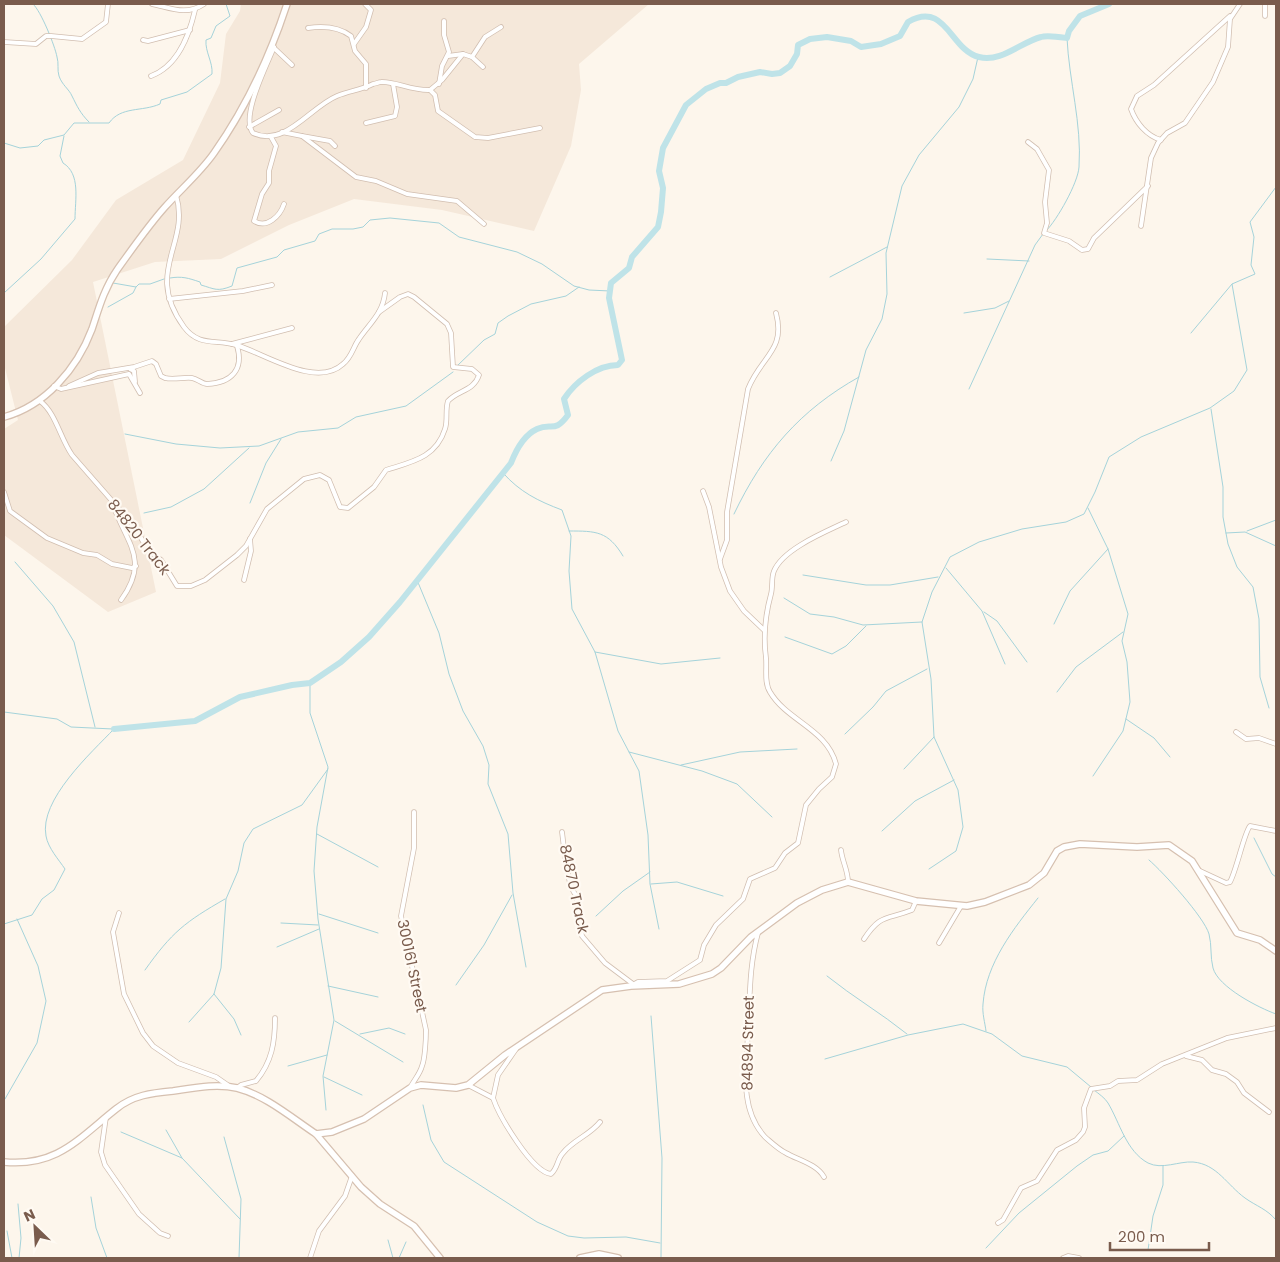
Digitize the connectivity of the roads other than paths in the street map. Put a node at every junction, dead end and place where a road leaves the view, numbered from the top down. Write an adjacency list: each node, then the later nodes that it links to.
1 (108, 4): 16 (street)
2 (152, 4): 8 (street)
3 (204, 4): 8 (street)
4 (287, 4): 18 (street)
5 (365, 4): 17 (street)
6 (1240, 4): 9 (street)
7 (1266, 4): 10 (street)
8 (195, 10): 14 (street)
9 (1232, 14): 36 (street); 36 (street)
10 (1265, 16)
11 (444, 21): 20 (street)
12 (501, 27): 21 (street)
13 (308, 28): 17 (street)
14 (190, 30): 15 (street); 24 (street)
15 (143, 40)
16 (4, 42)
17 (354, 44): 27 (street)
18 (273, 45): 22 (street); 31 (street); 40 (street)
19 (463, 54): 20 (street); 21 (street); 26 (street)
20 (448, 56): 26 (street)
21 (472, 57): 23 (street)
22 (292, 65)
23 (483, 67)
24 (151, 76)
25 (393, 84): 27 (street); 28 (street); 30 (street)
26 (439, 84): 28 (street)
27 (366, 88): 33 (street)
28 (430, 90): 32 (street)
29 (279, 110): 31 (street)
30 (366, 123)
31 (249, 127): 35 (street)
32 (540, 128)
33 (282, 132): 34 (street); 35 (street)
34 (302, 136): 38 (street); 42 (street)
35 (271, 137): 41 (street)
36 (1161, 140): 39 (street)
37 (1028, 142): 39 (street)
38 (335, 146)
39 (1148, 186): 43 (street)
40 (176, 195): 46 (street); 54 (street)
41 (284, 204)
42 (484, 224)
43 (1141, 226)
44 (272, 285): 46 (street)
45 (384, 293): 47 (street)
46 (169, 299): 50 (street)
47 (379, 312): 51 (street); 63 (street, 84820 Track)
48 (776, 314): 64 (street)
49 (292, 328): 50 (street)
50 (232, 344): 51 (street)
51 (237, 346): 52 (street)
52 (128, 368): 53 (street); 55 (street)
53 (135, 382): 55 (street); 56 (street)
54 (54, 386): 55 (street); 57 (street)
55 (69, 386)
56 (140, 393)
57 (40, 401): 58 (street); 61 (street, 84820 Track)
58 (4, 417)
59 (703, 491): 64 (street)
60 (4, 492): 65 (street)
61 (112, 503): 63 (street, 84820 Track); 65 (street)
62 (846, 522): 68 (street)
63 (250, 539): 66 (street)
64 (720, 559): 68 (street)
65 (136, 566): 67 (street)
66 (244, 580)
67 (121, 600)
68 (764, 630): 84 (street)
69 (1236, 732): 70 (street)
70 (1276, 744)
71 (414, 812): 91 (street, 300161 Street)
72 (1276, 831): 75 (street)
73 (562, 832): 84 (street, 84870 Track)
74 (841, 850): 76 (street)
75 (1196, 869): 78 (street); 83 (street)
76 (848, 882): 77 (street); 80 (street)
77 (916, 901): 78 (street); 81 (street)
78 (961, 906): 82 (street)
79 (118, 913): 90 (street)
80 (758, 933): 84 (street); 99 (street, 84894 Street)
81 (864, 939)
82 (939, 943)
83 (1276, 951)
84 (632, 985): 87 (street)
85 (275, 1018): 90 (street)
86 (1276, 1028): 88 (street)
87 (517, 1048): 89 (street); 92 (street)
88 (1186, 1056): 93 (street); 100 (street)
89 (468, 1085): 91 (street); 92 (street)
90 (234, 1088): 94 (street); 96 (street)
91 (410, 1088): 96 (street)
92 (493, 1098): 95 (street)
93 (1268, 1112)
94 (106, 1117): 97 (street); 101 (street)
95 (600, 1122)
96 (316, 1134): 98 (street)
97 (4, 1162)
98 (352, 1176): 102 (street); 103 (street)
99 (824, 1177)
100 (998, 1223)
101 (168, 1236)
102 (310, 1258)
103 (440, 1258)
104 (580, 1258): 105 (street)
105 (618, 1258)
106 (1063, 1258): 107 (street)
107 (1079, 1258)

